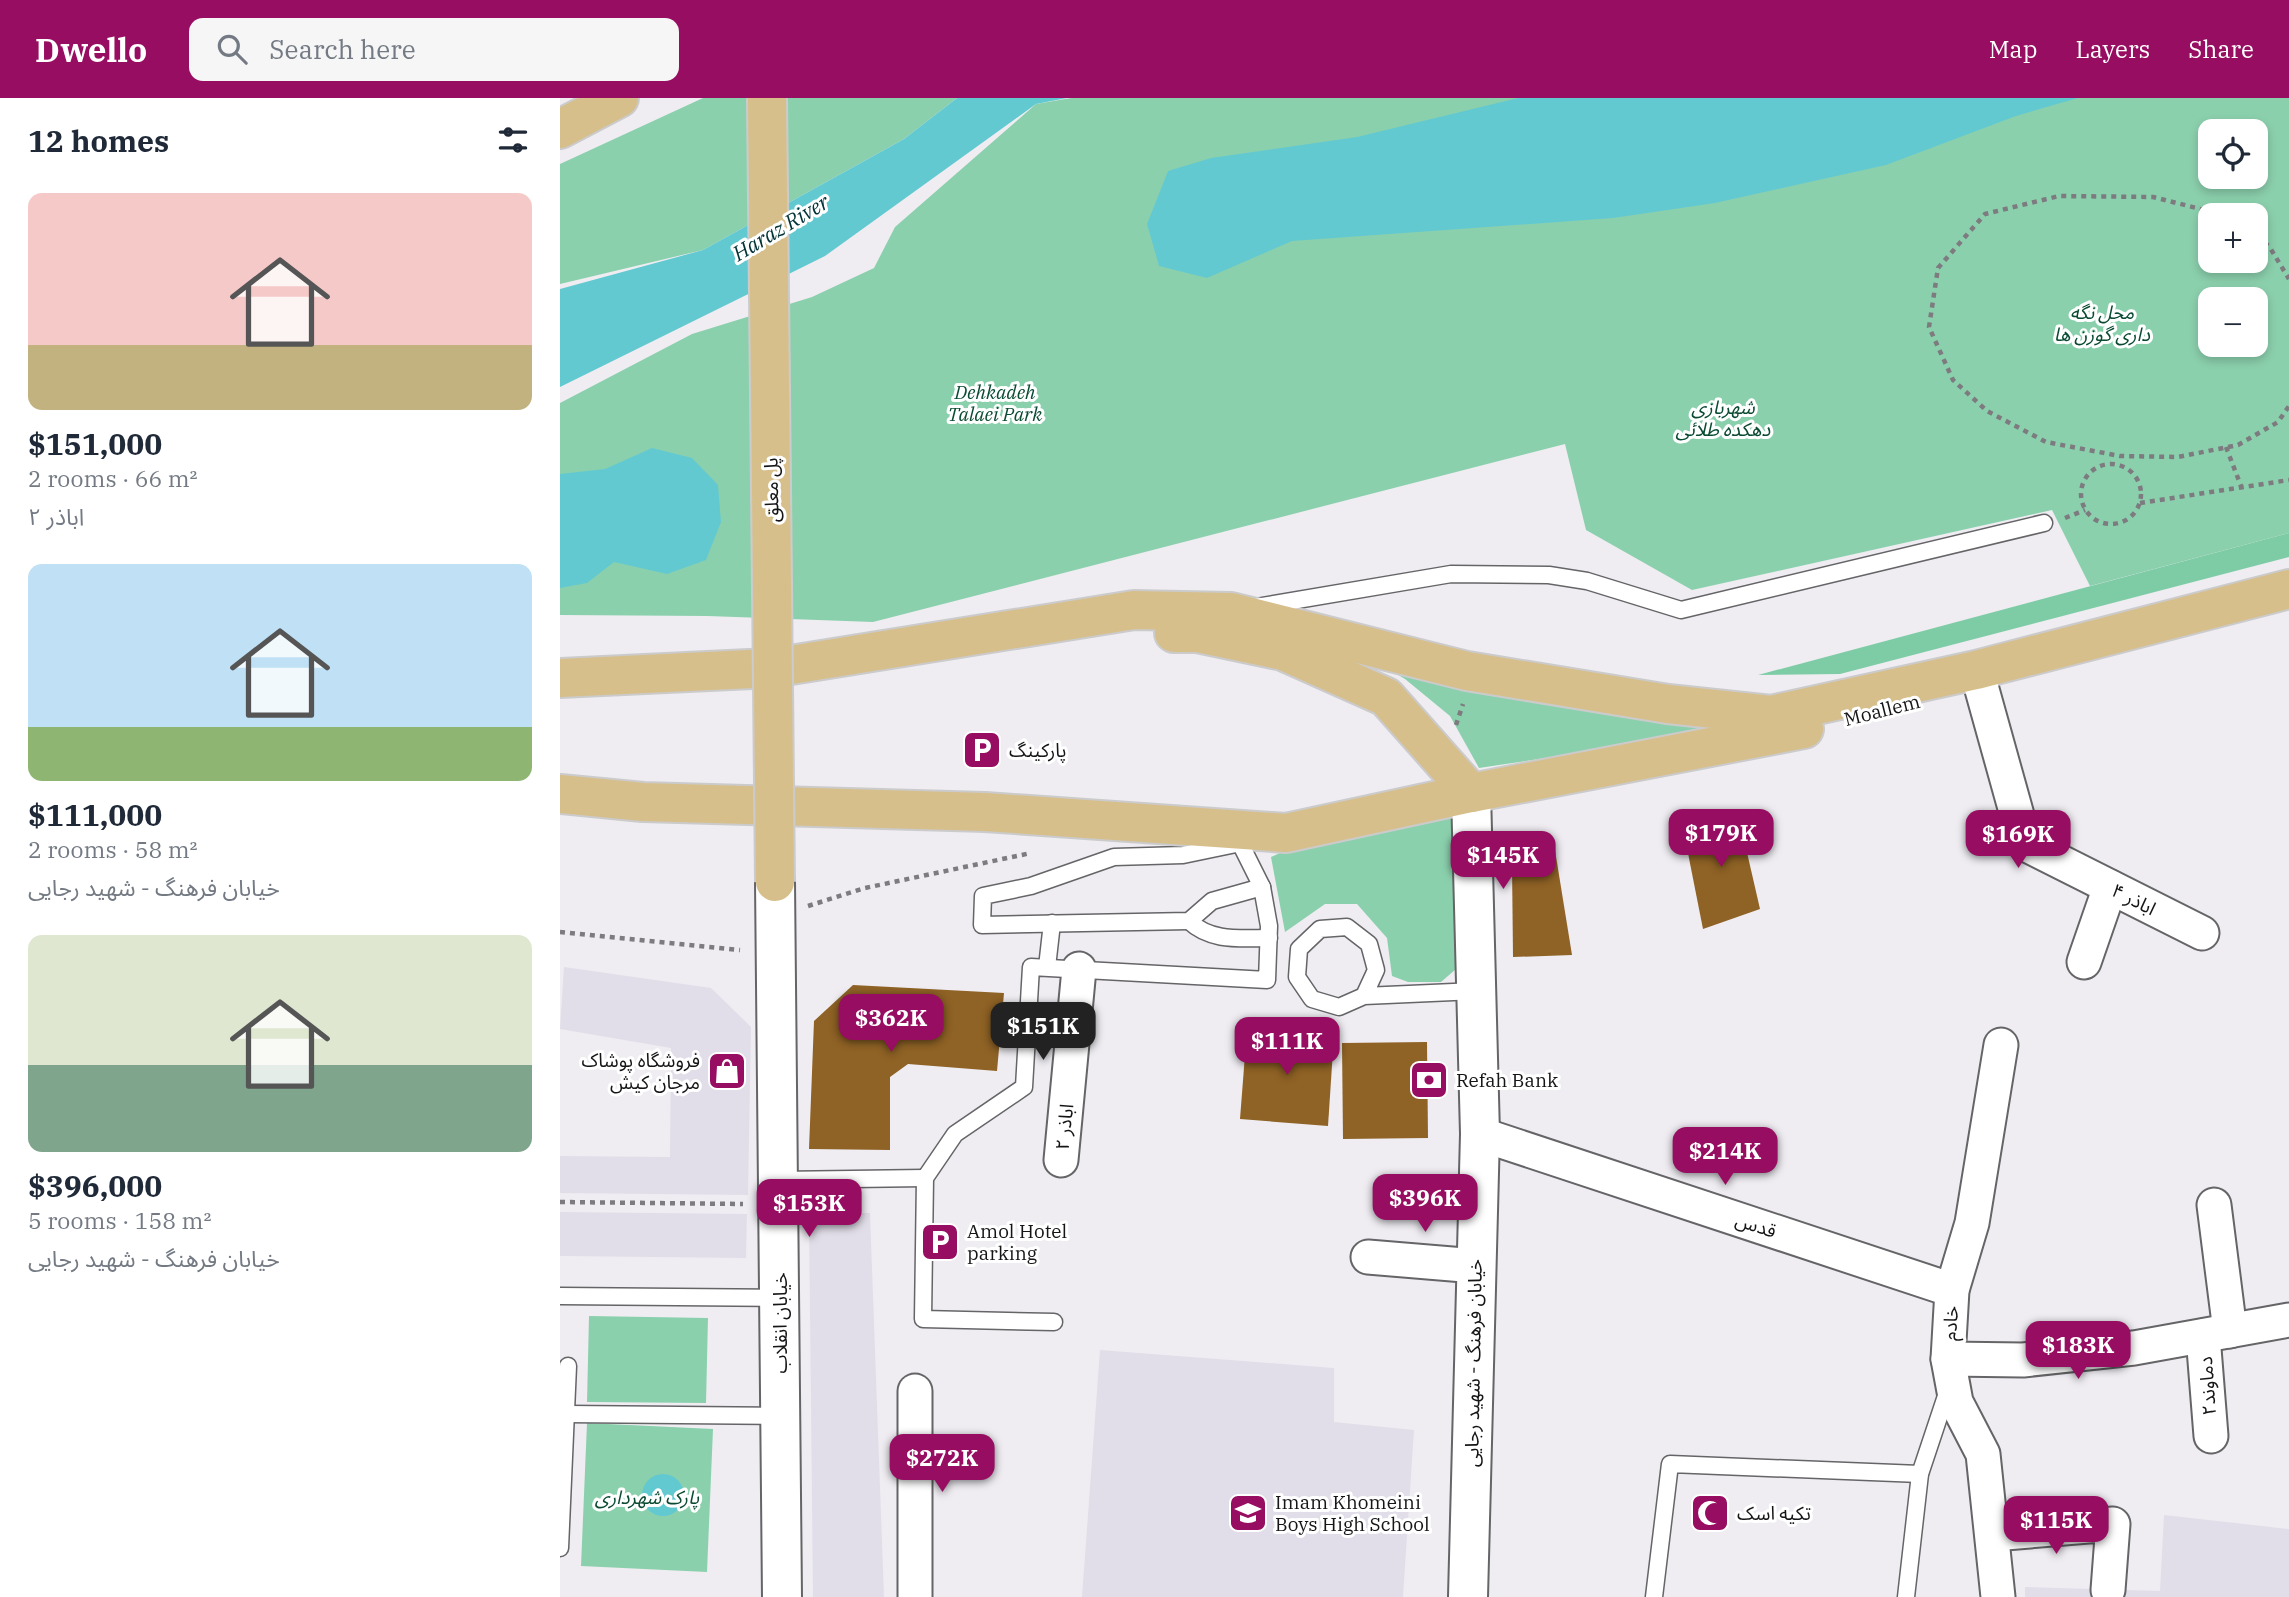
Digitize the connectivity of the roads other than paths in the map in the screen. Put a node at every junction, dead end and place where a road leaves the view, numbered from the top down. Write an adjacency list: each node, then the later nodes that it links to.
1 (618, 98): 3 (main road)
2 (767, 98): 17 (main road, پل معلق, bridge)
3 (560, 129)
4 (2044, 523): 7 (lane)
5 (2289, 589): 7 (main road, Moallem)
6 (2289, 611): 10 (main road, Moallem)
7 (1231, 612): 8 (main road, Moallem)
8 (1022, 629): 9 (main road); 11 (main road)
9 (560, 678)
10 (1981, 686): 11 (main road, Moallem); 16 (street, اباذر ۴)
11 (1471, 793): 13 (main road, Moallem); 24 (main road, خیابان فرهنگ - شهید رجایی)
12 (560, 794): 13 (main road, Moallem)
13 (1286, 834): 14 (lane)
14 (1240, 843): 15 (lane); 19 (lane)
15 (1262, 887): 18 (lane); 21 (lane)
16 (2110, 887): 20 (street, اباذر ۴); 22 (street)
17 (774, 918): 30 (main road, خیابان انقلاب)
18 (1189, 921): 19 (lane); 21 (lane)
19 (1052, 923): 23 (lane)
20 (2202, 933)
21 (1269, 938): 23 (lane)
22 (2084, 961)
23 (1053, 968): 28 (street, اباذر ۲); 29 (lane)
24 (1476, 991): 25 (lane); 27 (main road, خیابان فرهنگ - شهید رجایی)
25 (1364, 996): 25 (lane)
26 (2001, 1045): 34 (street, خادم)
27 (1480, 1134): 33 (main road, خیابان فرهنگ - شهید رجایی); 34 (street, قدس)
28 (1061, 1160)
29 (925, 1178): 30 (lane); 38 (lane)
30 (779, 1192): 36 (main road, خیابان انقلاب)
31 (2214, 1205): 39 (street, دماوند۲)
32 (1368, 1257): 33 (street)
33 (1476, 1266): 52 (main road, خیابان فرهنگ - شهید رجایی)
34 (1952, 1290): 41 (street, خادم)
35 (560, 1296): 36 (lane)
36 (779, 1298): 44 (main road, خیابان انقلاب)
37 (2289, 1320): 39 (street)
38 (1054, 1322)
39 (2216, 1333): 41 (street); 45 (street, دماوند۲)
40 (568, 1366): 43 (lane)
41 (1950, 1370): 46 (lane); 47 (street, خادم)
42 (915, 1391): 51 (street)
43 (568, 1413): 44 (lane); 48 (lane)
44 (780, 1416): 50 (main road, خیابان انقلاب)
45 (2211, 1436)
46 (1920, 1474): 53 (lane); 54 (lane)
47 (1993, 1534): 49 (street); 55 (street, خادم)
48 (560, 1548)
49 (2108, 1590)
50 (782, 1597)
51 (915, 1597)
52 (1468, 1597)
53 (1654, 1597)
54 (1906, 1597)
55 (1998, 1597)

